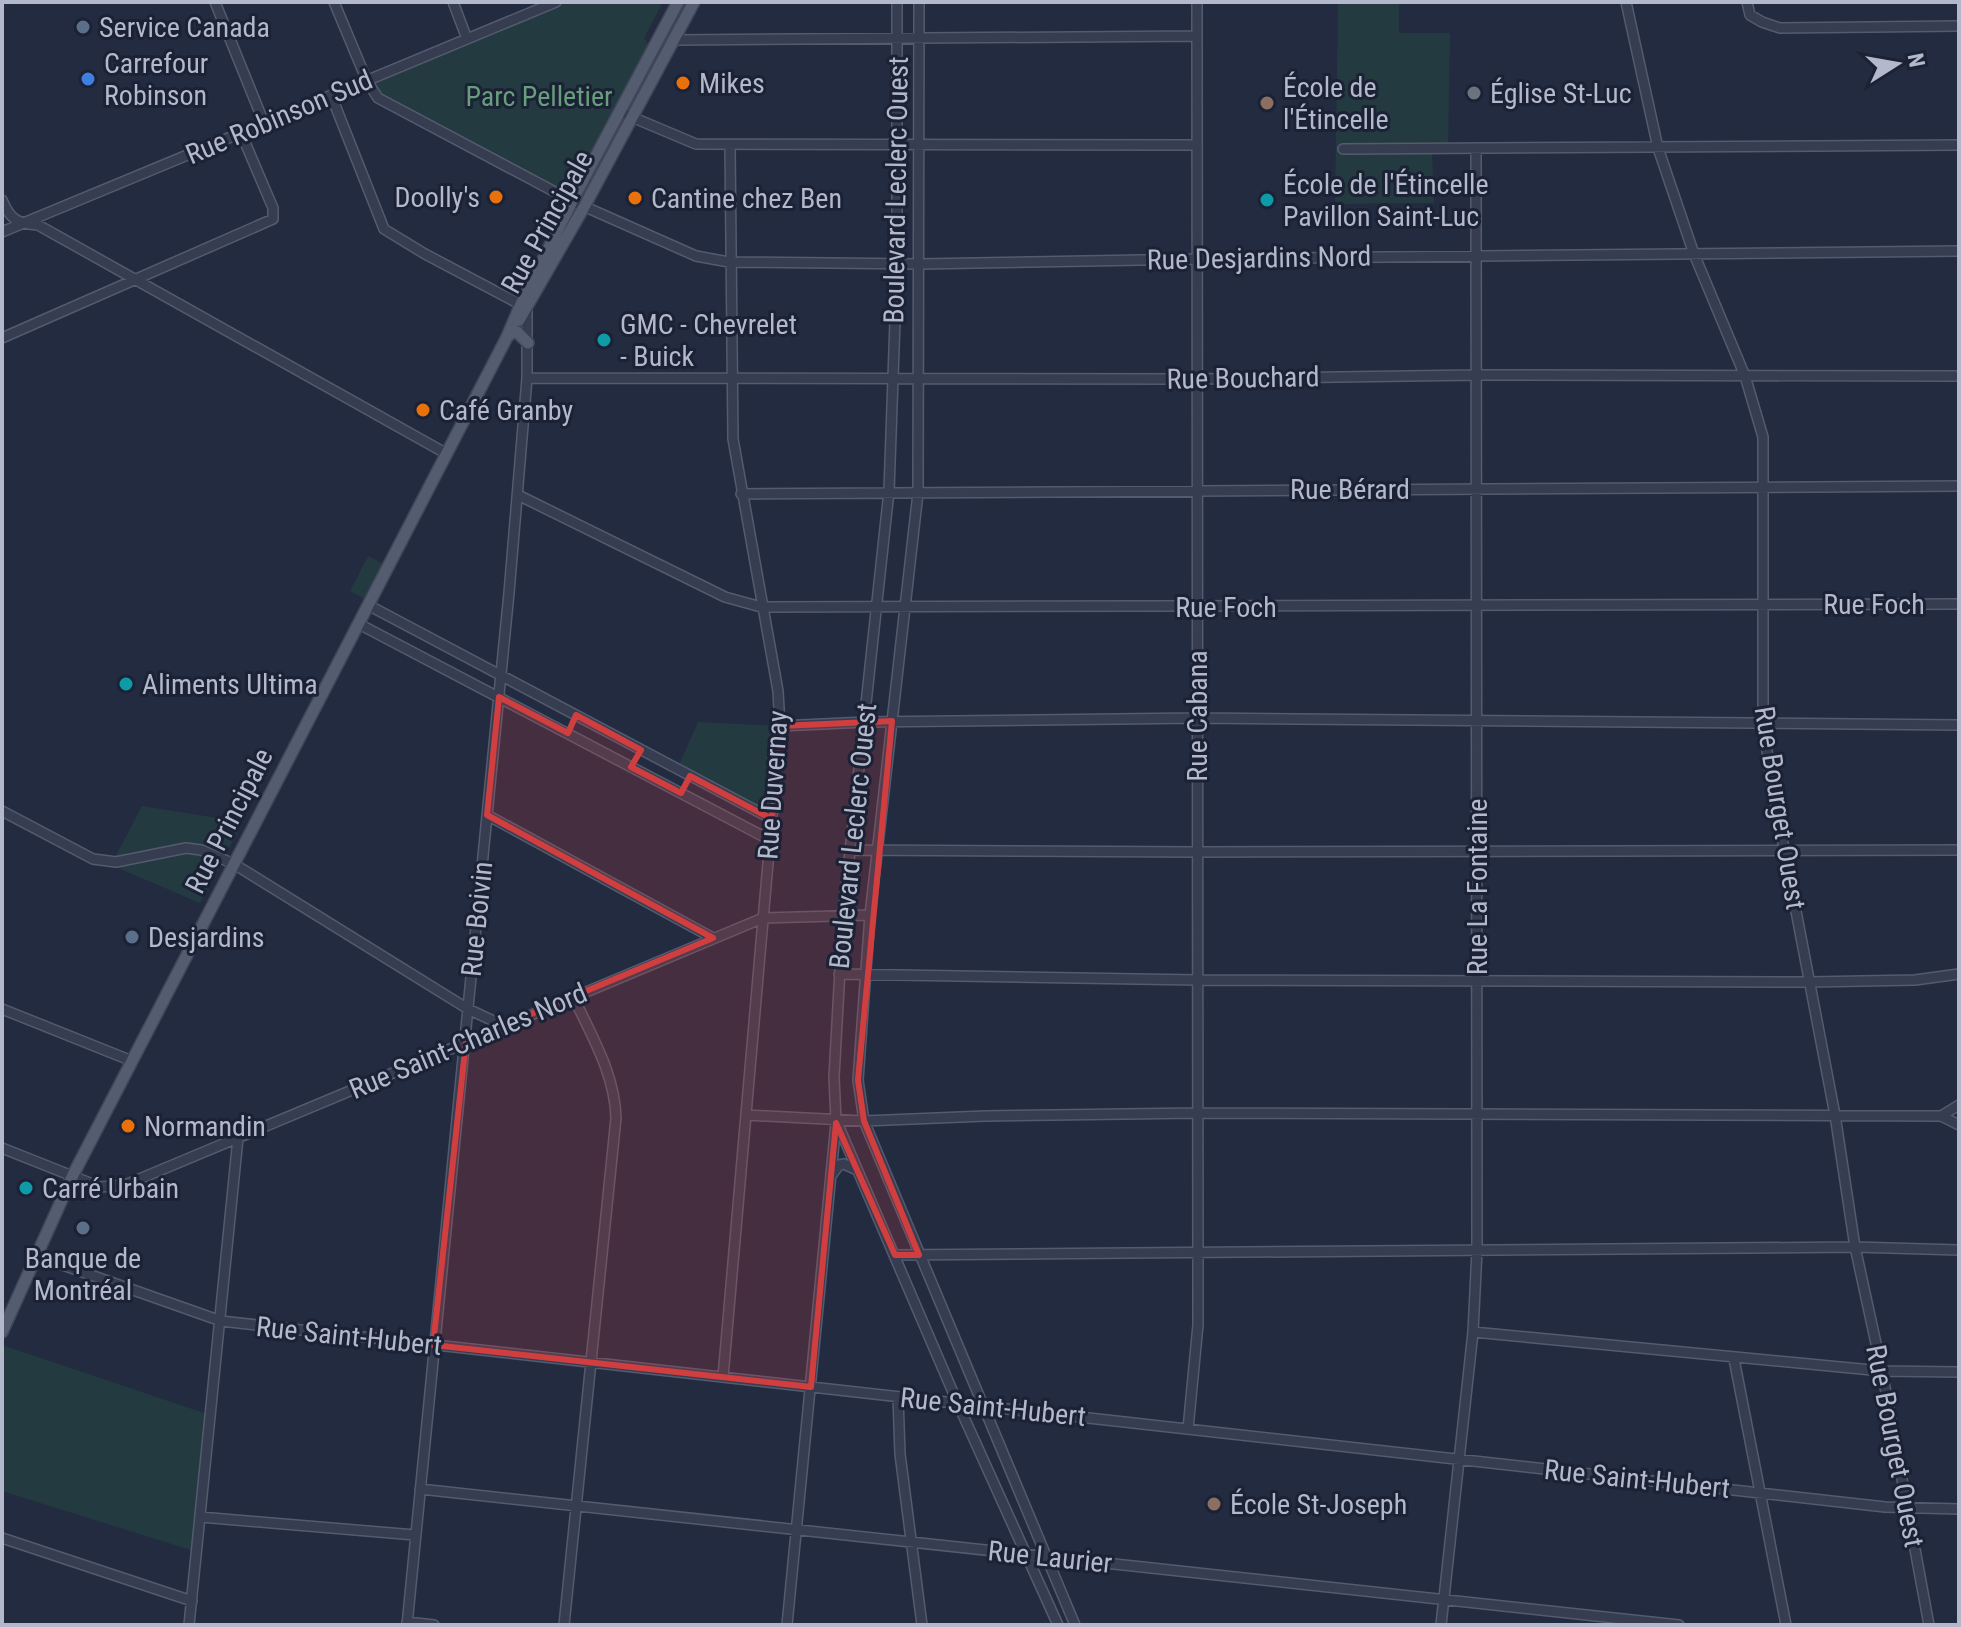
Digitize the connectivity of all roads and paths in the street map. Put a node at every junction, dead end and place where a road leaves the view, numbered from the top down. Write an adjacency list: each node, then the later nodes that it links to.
1 (215, 2): 22 (street)
2 (334, 2): 18 (street)
3 (453, 2): 16 (street)
4 (556, 2): 16 (street, Rue Robinson Sud)
5 (678, 2): 20 (main road, Rue Principale)
6 (694, 2): 17 (main road, Rue Principale)
7 (897, 2): 14 (street, Boulevard Leclerc Ouest)
8 (919, 2): 15 (street, Boulevard Leclerc Ouest)
9 (1197, 2): 13 (street, Rue Cabana)
10 (1626, 2): 30 (street, Rue Bourget Ouest)
11 (1747, 2): 12 (street)
12 (1959, 26)
13 (1197, 36): 15 (street); 26 (street, Rue Cabana)
14 (897, 38): 15 (street); 17 (street); 24 (street, Boulevard Leclerc Ouest)
15 (920, 38): 25 (street, Boulevard Leclerc Ouest)
16 (467, 39): 18 (street, Rue Robinson Sud)
17 (675, 40): 21 (main road, Rue Principale)
18 (367, 81): 19 (street, Rue Robinson Sud); 33 (street, Rue Desjardins Nord)
19 (331, 95): 22 (street, Rue Robinson Sud); 45 (street)
20 (620, 112): 21 (street); 33 (main road, Rue Principale)
21 (633, 117): 28 (street); 34 (main road, Rue Principale)
22 (264, 123): 23 (street, Rue Robinson Sud)
23 (241, 133): 35 (street, Rue Robinson Sud); 44 (street)
24 (897, 144): 25 (street); 28 (street); 42 (street, Boulevard Leclerc Ouest)
25 (920, 144): 26 (street); 43 (street, Boulevard Leclerc Ouest)
26 (1197, 145): 40 (street, Rue Cabana)
27 (1959, 145): 30 (street)
28 (730, 146): 41 (street, Rue Duvernay)
29 (1476, 148): 30 (street); 31 (street); 39 (street, Rue La Fontaine)
30 (1658, 148): 38 (street, Rue Bourget Ouest)
31 (1343, 149)
32 (2, 200): 35 (street)
33 (572, 201): 34 (street, Rue Desjardins Nord); 45 (main road, Rue Principale)
34 (584, 207): 41 (street, Rue Desjardins Nord); 45 (main road, Rue Principale)
35 (21, 224): 36 (street, Rue Robinson Sud); 44 (street)
36 (2, 232)
37 (1959, 251): 38 (street, Rue Desjardins Nord)
38 (1694, 254): 39 (street, Rue Desjardins Nord); 50 (street, Rue Bourget Ouest)
39 (1476, 256): 40 (street, Rue Desjardins Nord); 49 (street, Rue La Fontaine)
40 (1197, 259): 43 (street, Rue Desjardins Nord); 55 (street, Rue Cabana)
41 (729, 262): 42 (street, Rue Desjardins Nord); 53 (street, Rue Duvernay)
42 (897, 264): 43 (street, Rue Desjardins Nord); 54 (street, Boulevard Leclerc Ouest)
43 (920, 264): 56 (street, Boulevard Leclerc Ouest)
44 (132, 279): 47 (street); 57 (street)
45 (524, 306): 46 (main road, Rue Principale); 48 (street, Rue Boivin)
46 (507, 337): 48 (main road); 57 (main road, Rue Principale)
47 (2, 338)
48 (528, 343): 52 (street, Rue Boivin)
49 (1476, 375): 50 (street, Rue Bouchard); 55 (street, Rue Bouchard); 60 (street, Rue La Fontaine)
50 (1745, 376): 51 (street, Rue Bouchard); 59 (street, Rue Bourget Ouest)
51 (1959, 376)
52 (527, 378): 53 (street, Rue Bouchard); 65 (street, Rue Boivin)
53 (732, 378): 54 (street, Rue Bouchard); 64 (street, Rue Duvernay)
54 (893, 378): 56 (street, Rue Bouchard); 61 (street, Boulevard Leclerc Ouest)
55 (1197, 379): 56 (street, Rue Bouchard); 62 (street, Rue Cabana)
56 (920, 380): 63 (street, Boulevard Leclerc Ouest)
57 (447, 454): 67 (main road, Rue Principale)
58 (1959, 486): 59 (street, Rue Bérard)
59 (1763, 487): 60 (street, Rue Bérard); 68 (street, Rue Bourget Ouest)
60 (1476, 488): 62 (street, Rue Bérard); 70 (street, Rue La Fontaine)
61 (889, 491): 63 (street, Rue Bérard); 64 (street, Rue Bérard); 69 (street, Boulevard Leclerc Ouest)
62 (1197, 491): 63 (street, Rue Bérard); 73 (street, Rue Cabana)
63 (918, 493): 72 (street, Boulevard Leclerc Ouest)
64 (741, 494): 71 (street, Rue Duvernay)
65 (518, 495): 71 (street, Rue Foch); 77 (street, Rue Boivin)
66 (1959, 604): 68 (street, Rue Foch)
67 (368, 605): 74 (main road, Rue Principale); 75 (street)
68 (1761, 605): 70 (street, Rue Foch); 84 (street, Rue Bourget Ouest)
69 (876, 606): 71 (street, Rue Foch); 72 (street, Rue Foch); 83 (street, Boulevard Leclerc Ouest)
70 (1477, 606): 73 (street, Rue Foch); 82 (street, Rue La Fontaine)
71 (761, 607): 86 (street, Rue Duvernay)
72 (906, 607): 73 (street, Rue Foch); 81 (street, Boulevard Leclerc Ouest)
73 (1197, 607): 80 (street, Rue Cabana)
74 (359, 624): 76 (street); 102 (main road, Rue Principale)
75 (428, 637): 76 (street); 77 (street)
76 (419, 655): 78 (street)
77 (501, 676): 78 (street, Rue Boivin); 79 (street)
78 (499, 697): 87 (street); 93 (street, Rue Boivin)
79 (576, 715): 87 (street); 88 (street)
80 (1197, 718): 81 (street); 82 (street); 101 (street, Rue Cabana)
81 (892, 721): 83 (street); 99 (street, Boulevard Leclerc Ouest)
82 (1477, 721): 84 (street); 96 (street, Rue La Fontaine)
83 (866, 722): 86 (street); 97 (street, Boulevard Leclerc Ouest)
84 (1763, 724): 85 (street); 100 (street, Rue Bourget Ouest)
85 (1959, 725)
86 (780, 726): 94 (street, Rue Duvernay)
87 (568, 733): 89 (street)
88 (641, 750): 89 (street); 90 (street)
89 (631, 767): 91 (street)
90 (690, 776): 91 (street); 94 (street)
91 (681, 793): 95 (street)
92 (2, 811): 102 (street)
93 (487, 815): 106 (street); 115 (street, Rue Boivin)
94 (772, 819): 95 (street, Rue Duvernay)
95 (770, 840): 105 (street, Rue Duvernay)
96 (1477, 849): 100 (street); 101 (street); 111 (street, Rue La Fontaine)
97 (851, 850): 99 (street); 104 (street, Boulevard Leclerc Ouest)
98 (1959, 850): 100 (street)
99 (878, 851): 101 (street); 103 (street, Boulevard Leclerc Ouest)
100 (1783, 851): 112 (street, Rue Bourget Ouest)
101 (1197, 852): 110 (street, Rue Cabana)
102 (234, 864): 115 (street); 118 (main road, Rue Principale)
103 (870, 915): 104 (street, Rue Saint-Charles Nord); 109 (street, Boulevard Leclerc Ouest)
104 (843, 916): 105 (street, Rue Saint-Charles Nord); 107 (street, Boulevard Leclerc Ouest)
105 (763, 918): 106 (street, Rue Saint-Charles Nord); 122 (street, Rue Duvernay)
106 (713, 938): 113 (street, Rue Saint-Charles Nord)
107 (839, 974): 109 (street); 125 (street, Boulevard Leclerc Ouest)
108 (1959, 974): 112 (street)
109 (865, 975): 110 (street); 126 (street, Boulevard Leclerc Ouest)
110 (1197, 980): 111 (street); 120 (street, Rue Cabana)
111 (1477, 980): 112 (street); 121 (street, Rue La Fontaine)
112 (1810, 982): 123 (street, Rue Bourget Ouest)
113 (573, 996): 116 (street, Rue Saint-Charles Nord); 145 (street)
114 (2, 1009): 118 (street)
115 (468, 1009): 116 (street); 117 (street, Rue Boivin)
116 (502, 1025): 117 (street, Rue Saint-Charles Nord)
117 (466, 1041): 128 (street, Rue Saint-Charles Nord); 143 (street, Rue Boivin)
118 (132, 1061): 131 (main road, Rue Principale)
119 (1959, 1105): 124 (street)
120 (1197, 1113): 121 (street); 126 (street); 136 (street, Rue Cabana)
121 (1477, 1114): 123 (street); 134 (street, Rue La Fontaine)
122 (746, 1115): 125 (street); 148 (street, Rue Duvernay)
123 (1835, 1115): 124 (street); 133 (street, Rue Bourget Ouest)
124 (1941, 1116): 127 (street)
125 (836, 1120): 126 (street); 130 (street, Boulevard Leclerc Ouest); 132 (street)
126 (864, 1121): 138 (street, Boulevard Leclerc Ouest)
127 (1959, 1125)
128 (238, 1138): 131 (street, Rue Saint-Charles Nord); 140 (street)
129 (2, 1148): 131 (street, Rue Saint-Charles Nord)
130 (858, 1171): 132 (street); 137 (street, Boulevard Leclerc Ouest)
131 (73, 1175): 139 (main road, Rue Principale)
132 (831, 1176): 149 (street)
133 (1855, 1247): 134 (street); 135 (street); 146 (street, Rue Bourget Ouest)
134 (1477, 1250): 136 (street); 142 (street, Rue La Fontaine)
135 (1959, 1250)
136 (1197, 1252): 138 (street); 153 (street, Rue Cabana)
137 (895, 1255): 138 (street); 151 (street, Boulevard Leclerc Ouest)
138 (919, 1255): 152 (street, Boulevard Leclerc Ouest)
139 (37, 1256): 140 (street, Rue Saint-Hubert); 141 (main road, Rue Principale)
140 (221, 1321): 143 (street, Rue Saint-Hubert); 160 (street)
141 (2, 1332)
142 (1473, 1332): 144 (street); 154 (street, Rue La Fontaine)
143 (433, 1345): 145 (street, Rue Saint-Hubert); 155 (street, Rue Boivin)
144 (1734, 1359): 146 (street); 156 (street)
145 (591, 1363): 148 (street, Rue Saint-Hubert); 157 (street)
146 (1882, 1371): 147 (street); 158 (street, Rue Bourget Ouest)
147 (1959, 1372)
148 (723, 1377): 149 (street, Rue Saint-Hubert)
149 (811, 1387): 150 (street, Rue Saint-Hubert); 161 (street)
150 (898, 1397): 151 (street, Rue Saint-Hubert); 164 (street)
151 (958, 1404): 152 (street, Rue Saint-Hubert); 165 (street, Boulevard Leclerc Ouest)
152 (985, 1407): 153 (street, Rue Saint-Hubert); 166 (street, Boulevard Leclerc Ouest)
153 (1188, 1429): 154 (street, Rue Saint-Hubert)
154 (1460, 1459): 156 (street, Rue Saint-Hubert); 167 (street, Rue La Fontaine)
155 (420, 1489): 157 (street, Rue Laurier); 162 (street, Rue Boivin)
156 (1760, 1493): 158 (street, Rue Saint-Hubert); 179 (street)
157 (575, 1506): 161 (street, Rue Laurier); 172 (street)
158 (1906, 1509): 159 (street, Rue Saint-Hubert); 180 (street, Rue Bourget Ouest)
159 (1959, 1509)
160 (200, 1517): 162 (street); 168 (street)
161 (797, 1530): 164 (street, Rue Laurier); 173 (street)
162 (415, 1535): 169 (street, Rue Boivin)
163 (2, 1538): 168 (street)
164 (911, 1542): 165 (street, Rue Laurier); 174 (street)
165 (1029, 1555): 166 (street, Rue Laurier); 175 (street, Boulevard Leclerc Ouest)
166 (1047, 1557): 167 (street, Rue Laurier); 176 (street, Boulevard Leclerc Ouest)
167 (1443, 1600): 177 (street, Rue La Fontaine); 178 (street, Rue Laurier)
168 (192, 1601): 170 (street)
169 (407, 1624): 171 (street)
170 (189, 1625)
171 (434, 1625)
172 (564, 1625)
173 (787, 1625)
174 (922, 1625)
175 (1058, 1625)
176 (1075, 1625)
177 (1441, 1625)
178 (1679, 1625)
179 (1786, 1625)
180 (1929, 1625)

